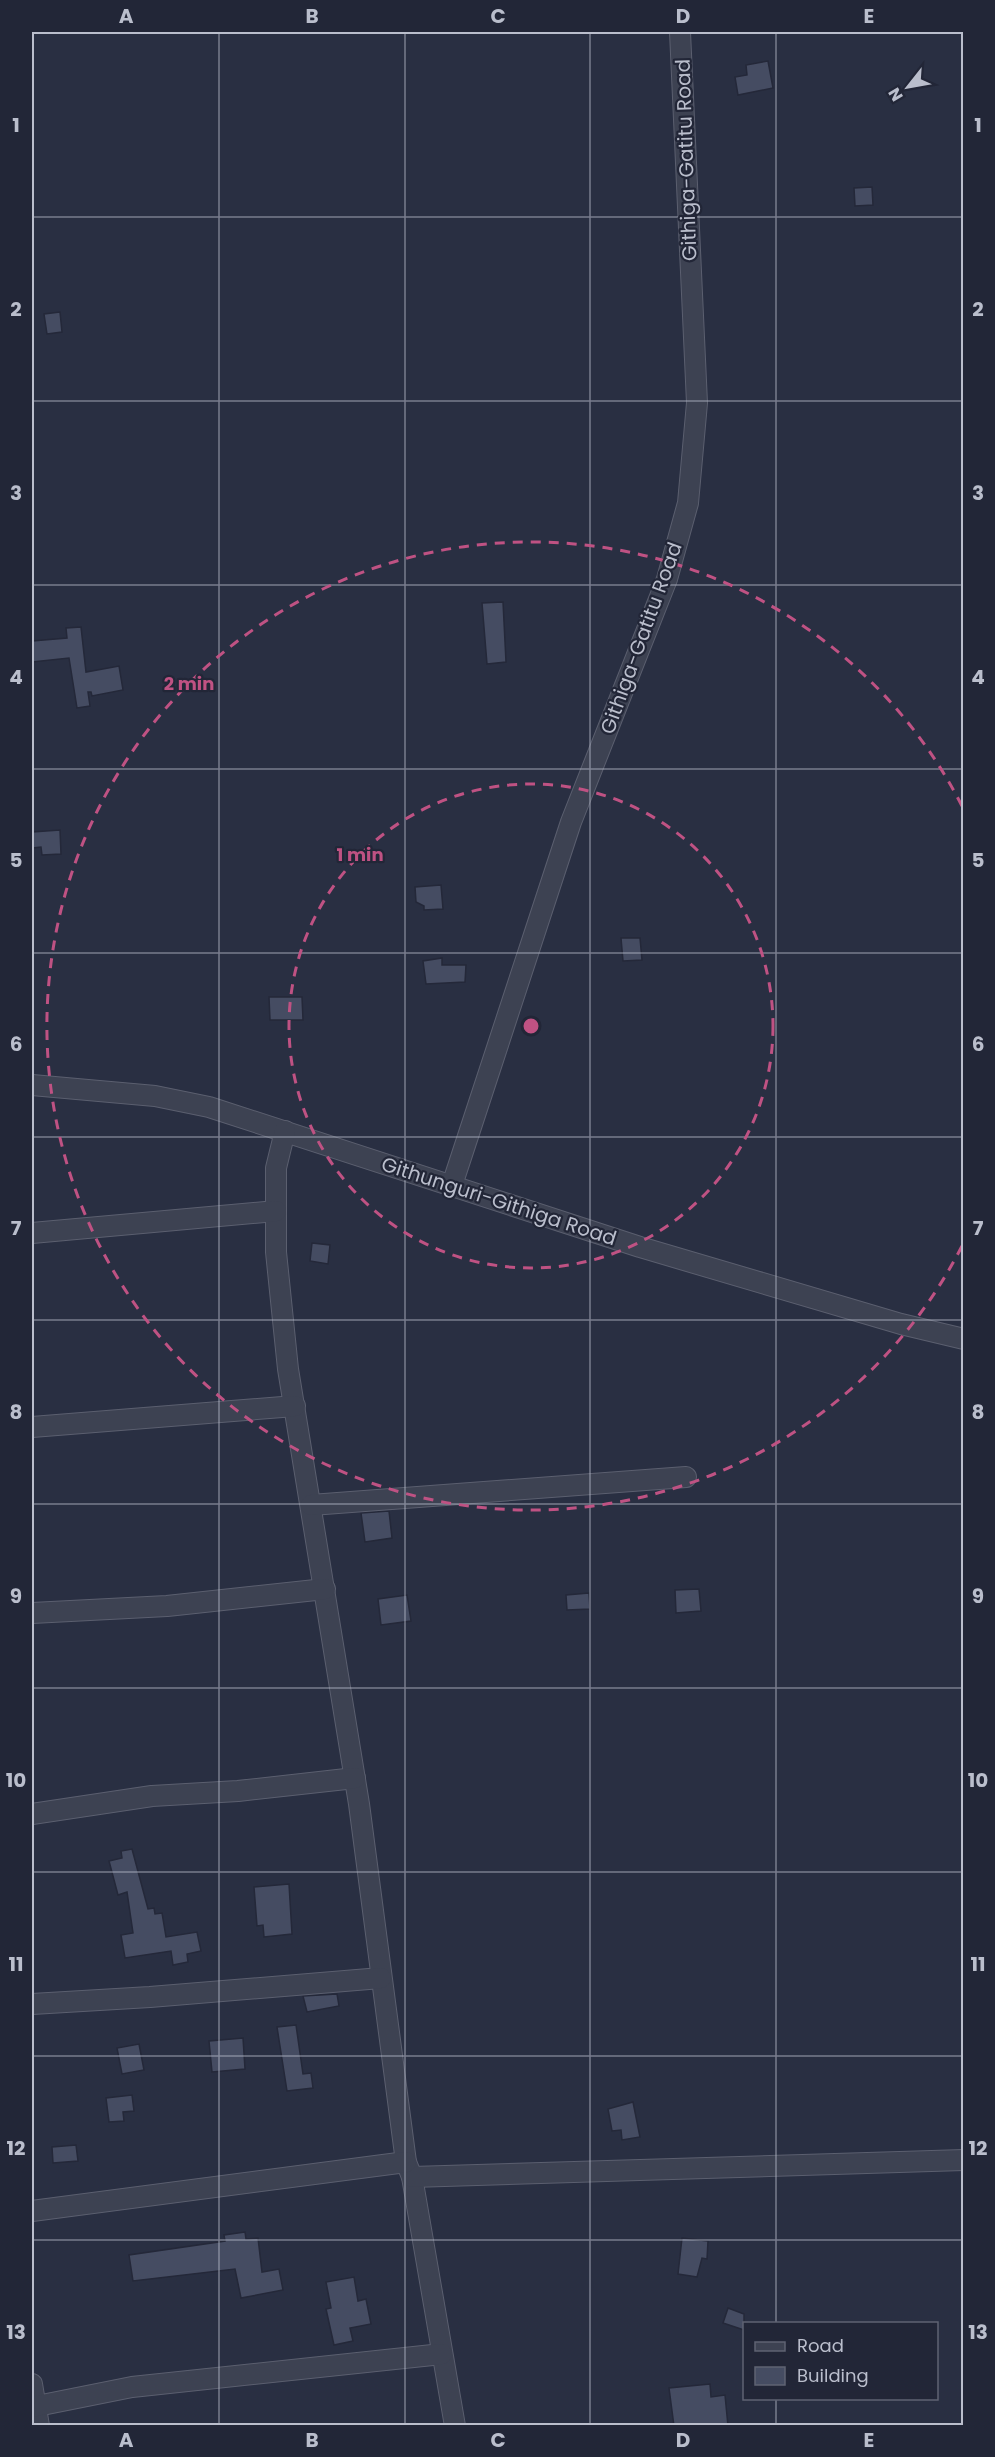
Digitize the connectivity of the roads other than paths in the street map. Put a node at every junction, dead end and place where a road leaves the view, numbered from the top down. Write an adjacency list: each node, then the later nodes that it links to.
1 (680, 32): 4 (street, Githiga-Gatitu Road)
2 (32, 1085): 3 (street, Githunguri-Githiga Road)
3 (285, 1131): 4 (street, Githunguri-Githiga Road); 5 (street)
4 (452, 1185): 7 (street, Githunguri-Githiga Road)
5 (276, 1211): 6 (street); 8 (street)
6 (32, 1233)
7 (963, 1339)
8 (295, 1406): 9 (street); 11 (street)
9 (32, 1427)
10 (686, 1477): 11 (street)
11 (311, 1505): 12 (street)
12 (325, 1589): 13 (street); 14 (street)
13 (32, 1612)
14 (355, 1778): 15 (street); 16 (street)
15 (32, 1814)
16 (381, 1978): 17 (street); 19 (street)
17 (32, 2004)
18 (963, 2160): 19 (street)
19 (409, 2170): 20 (street); 21 (street)
20 (32, 2211)
21 (442, 2354): 23 (street); 24 (street)
22 (32, 2384): 23 (street)
23 (36, 2413)
24 (455, 2426)

